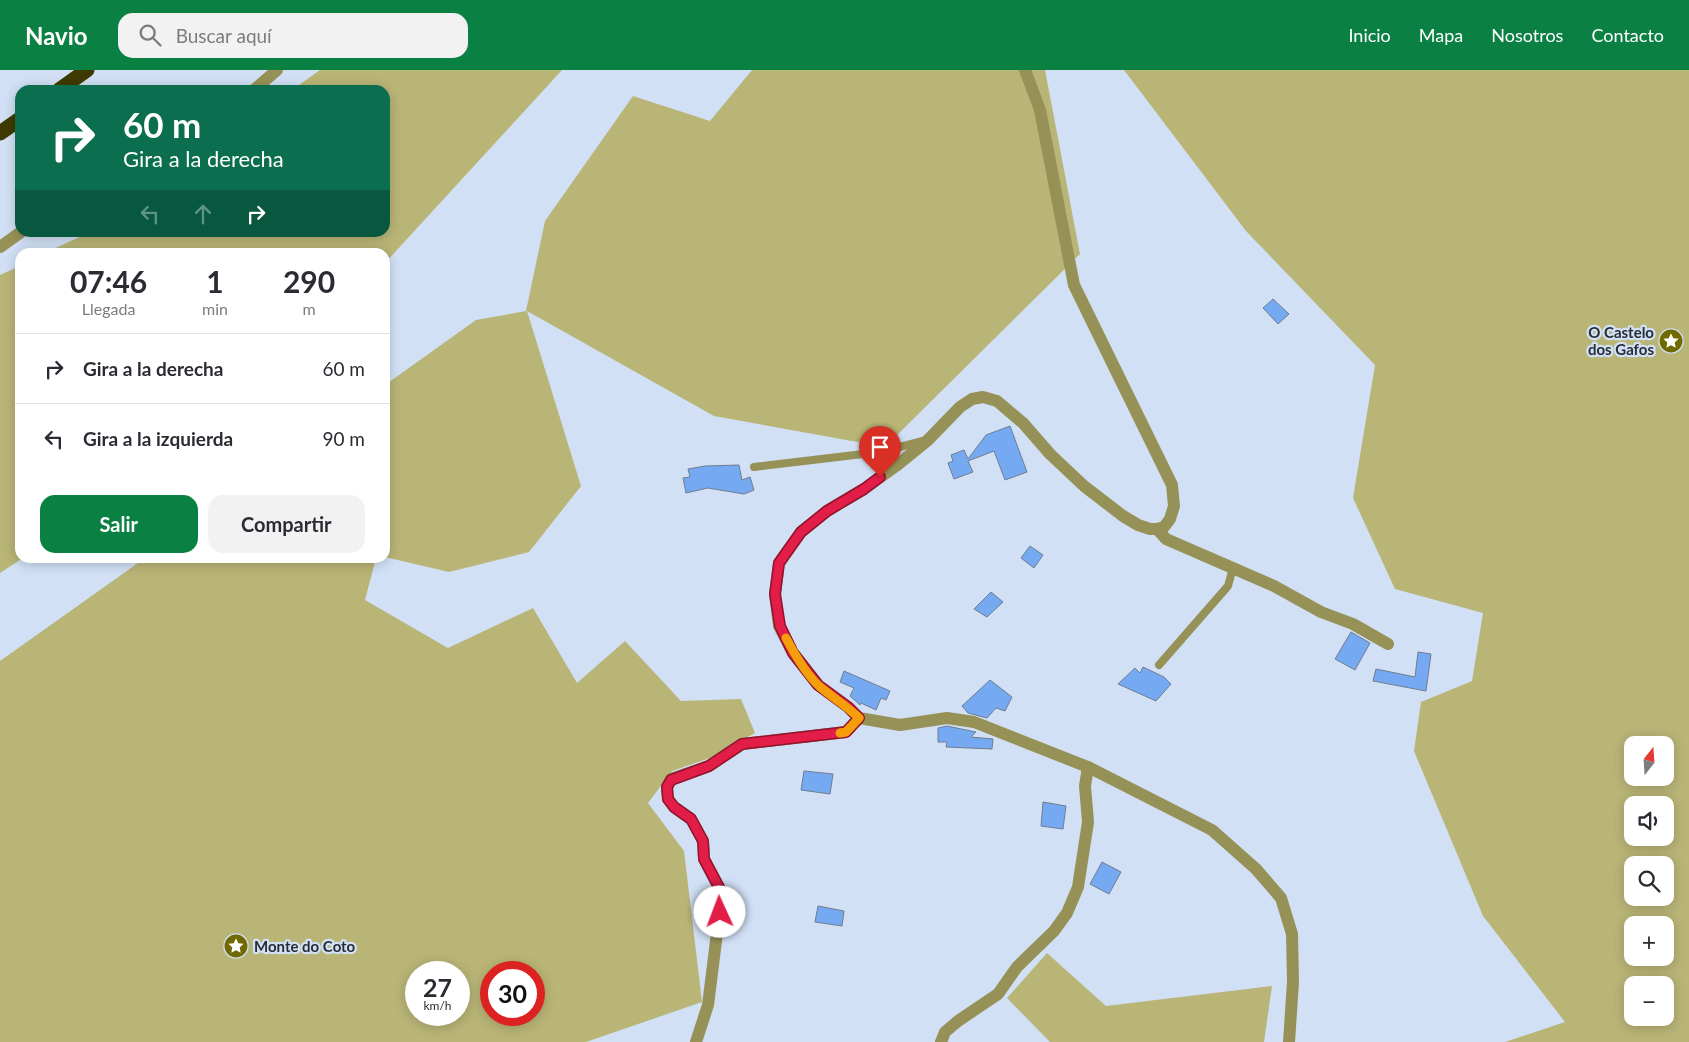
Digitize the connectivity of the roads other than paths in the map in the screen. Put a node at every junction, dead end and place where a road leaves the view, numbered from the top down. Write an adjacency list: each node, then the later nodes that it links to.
1 (87, 70): 4 (highway)
2 (277, 70): 5 (street)
3 (1025, 70): 12 (street)
4 (67, 85)
5 (260, 85)
6 (15, 122): 7 (highway)
7 (0, 133)
8 (15, 237): 9 (street)
9 (0, 247)
10 (928, 440): 11 (lane); 12 (street); 16 (street)
11 (754, 467)
12 (1158, 530): 13 (street)
13 (1233, 568): 14 (street); 15 (lane)
14 (1388, 644)
15 (1159, 665)
16 (859, 718): 17 (street); 18 (street)
17 (1088, 768): 19 (street); 20 (street)
18 (696, 1042)
19 (941, 1042)
20 (1289, 1042)

